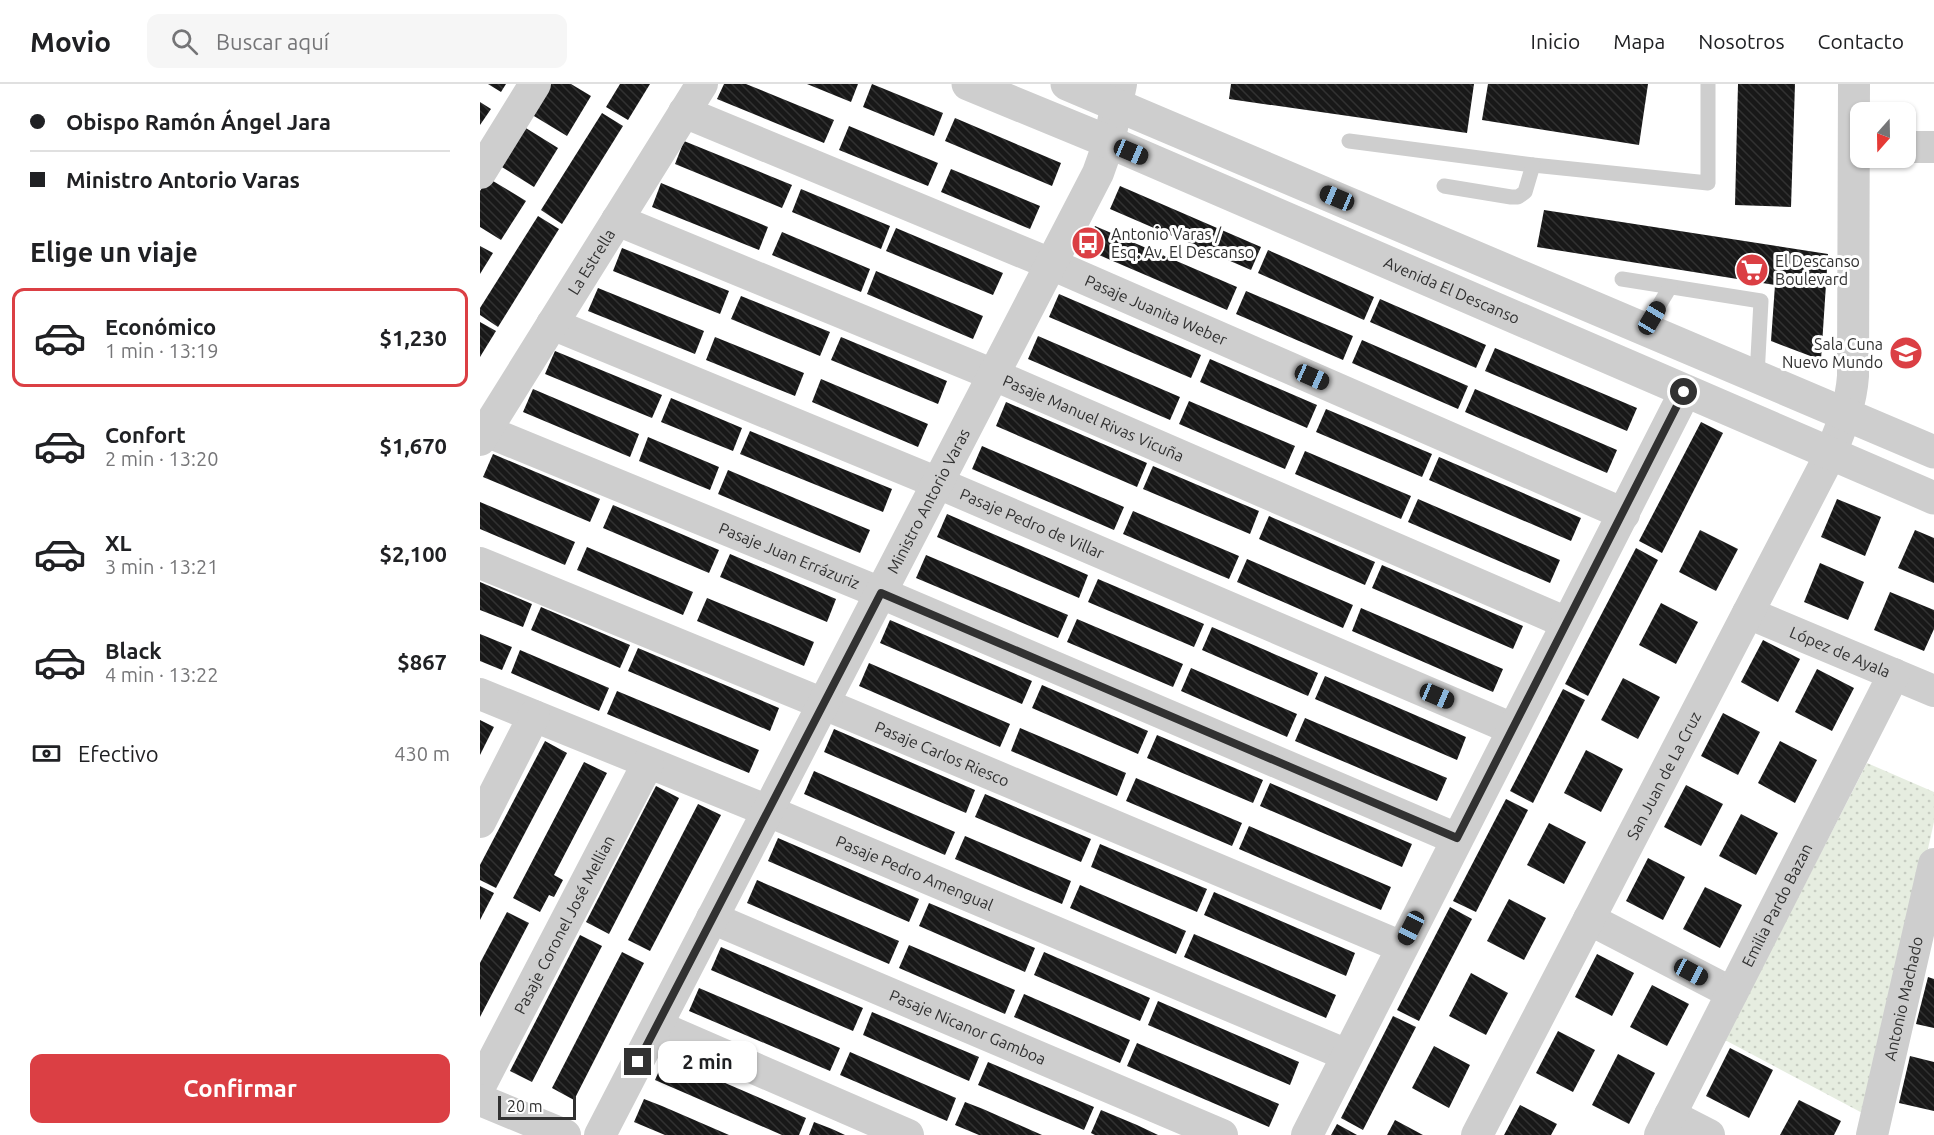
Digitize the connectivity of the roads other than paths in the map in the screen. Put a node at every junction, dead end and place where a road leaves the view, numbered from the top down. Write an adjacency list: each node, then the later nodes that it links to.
1 (535, 84): 16 (street)
2 (702, 84): 9 (street, La Estrella)
3 (969, 84): 11 (street, Avenida El Descanso)
4 (1067, 84): 7 (street)
5 (1708, 84): 14 (lane)
6 (1854, 84): 8 (street, San Juan de La Cruz)
7 (1119, 94): 11 (street, Ministro Antorio Varas); 23 (street)
8 (1855, 102)
9 (684, 112): 18 (street, La Estrella); 19 (street, Pasaje Juanita Weber)
10 (1349, 141): 14 (lane)
11 (1109, 142): 19 (street, Ministro Antorio Varas); 26 (street, Avenida El Descanso)
12 (1916, 147): 13 (street)
13 (1934, 147)
14 (1533, 165): 17 (lane)
15 (1856, 168): 27 (street, San Juan de La Cruz)
16 (480, 173)
17 (1444, 186)
18 (617, 220): 22 (street, La Estrella); 24 (street, Pasaje Manuel Rivas Vicuña)
19 (1051, 264): 24 (street, Ministro Antorio Varas); 33 (street, Pasaje Juanita Weber)
20 (1622, 279): 21 (lane)
21 (1670, 287): 23 (lane); 25 (lane)
22 (552, 324): 28 (street, La Estrella); 31 (street, Pasaje Pedro de Villar)
23 (1645, 329): 25 (street)
24 (994, 375): 31 (street, Ministro Antorio Varas); 37 (street, Pasaje Manuel Rivas Vicuña)
25 (1757, 376): 27 (street)
26 (1684, 392): 30 (street, Avenida El Descanso); 33 (street)
27 (1846, 414): 29 (street); 30 (street, San Juan de La Cruz)
28 (483, 435): 35 (street, Pasaje Juan Errázuriz)
29 (1934, 452)
30 (1830, 455): 32 (street, Avenida El Descanso); 36 (street, San Juan de La Cruz)
31 (938, 483): 35 (street, Ministro Antorio Varas); 43 (street, Pasaje Pedro de Villar)
32 (1934, 498)
33 (1623, 514): 37 (street)
34 (480, 563): 41 (street, Pasaje Carlos Riesco)
35 (881, 593): 41 (street, Ministro Antorio Varas); 47 (street, Pasaje Juan Errázuriz)
36 (1748, 613): 38 (street, López de Ayala); 50 (street, San Juan de La Cruz)
37 (1567, 623): 43 (street)
38 (1894, 674): 39 (street, López de Ayala); 52 (street, Emilia Pardo Bazan)
39 (1934, 691)
40 (480, 694): 42 (street, Pasaje Pedro Amengual)
41 (823, 705): 45 (street, Ministro Antorio Varas); 51 (street, Pasaje Carlos Riesco)
42 (534, 716): 44 (street, Pasaje Pedro Amengual); 46 (street)
43 (1513, 729): 47 (street)
44 (648, 763): 45 (street, Pasaje Pedro Amengual); 55 (street, Pasaje Coronel José Mellian)
45 (768, 811): 49 (street, Ministro Antorio Varas); 54 (street, Pasaje Pedro Amengual)
46 (480, 822)
47 (1457, 838): 51 (street)
48 (1934, 864): 58 (street, Antonio Machado)
49 (712, 918): 53 (street, Ministro Antorio Varas); 62 (street, Pasaje Nicanor Gamboa)
50 (1589, 919): 52 (street); 64 (street, San Juan de La Cruz)
51 (1402, 946): 54 (street)
52 (1732, 993): 57 (street, Emilia Pardo Bazan)
53 (657, 1026): 60 (street, Ministro Antorio Varas); 61 (street)
54 (1347, 1055): 63 (street)
55 (480, 1086)
56 (480, 1100): 59 (street)
57 (1665, 1125): 65 (street)
58 (1878, 1132)
59 (565, 1135)
60 (600, 1135)
61 (908, 1135)
62 (1222, 1135)
63 (1306, 1135)
64 (1477, 1135)
65 (1709, 1135)

